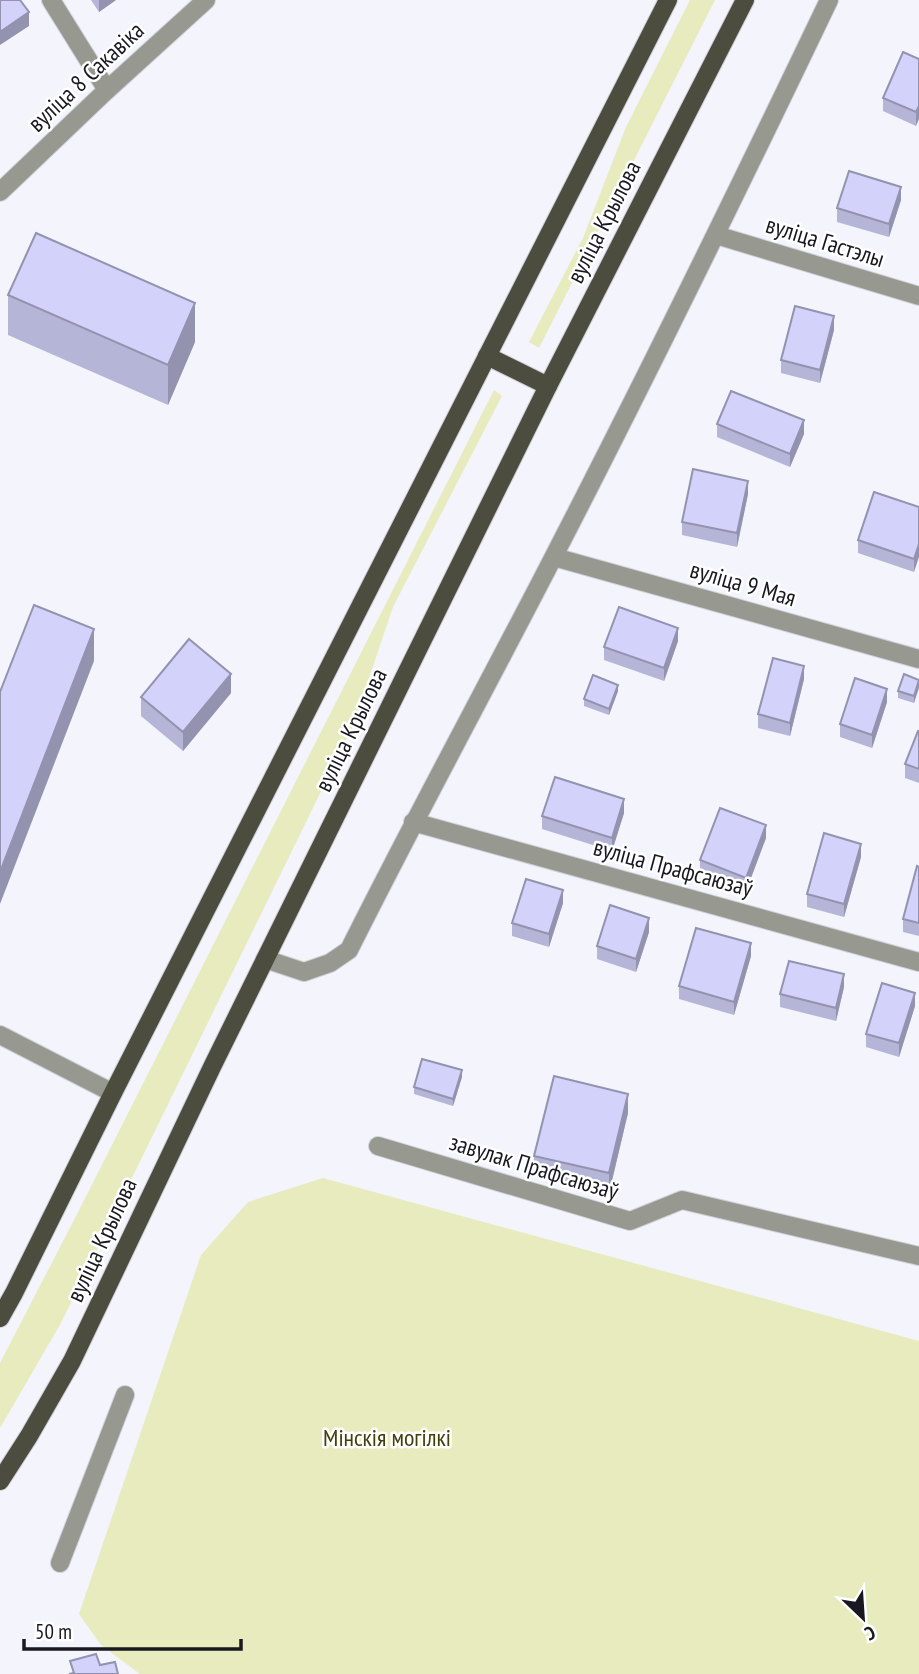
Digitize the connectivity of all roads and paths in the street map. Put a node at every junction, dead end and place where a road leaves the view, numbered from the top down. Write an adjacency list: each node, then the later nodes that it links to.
1 (51, 0): 6 (street)
2 (206, 0): 6 (street, вуліца 8 Сакавіка)
3 (668, 0): 10 (main road, вуліца Крылова)
4 (745, 0): 11 (main road, вуліца Крылова)
5 (829, 0): 8 (street)
6 (107, 90): 7 (street, вуліца 8 Сакавіка)
7 (0, 192)
8 (716, 235): 9 (street, вуліца Гастэлы); 12 (street)
9 (919, 296)
10 (486, 356): 11 (main road); 18 (main road, вуліца Крылова)
11 (548, 386): 15 (main road, вуліца Крылова)
12 (554, 556): 13 (street, вуліца 9 Мая); 14 (street)
13 (919, 659)
14 (413, 822): 15 (street); 16 (street, вуліца Прафсаюзаў)
15 (265, 959): 23 (main road, вуліца Крылова)
16 (919, 962)
17 (0, 1035): 18 (street)
18 (113, 1093): 21 (main road, вуліца Крылова)
19 (378, 1146): 20 (street, завулак Прафсаюзаў)
20 (919, 1256)
21 (0, 1318)
22 (125, 1395): 24 (street)
23 (0, 1481)
24 (60, 1563)

